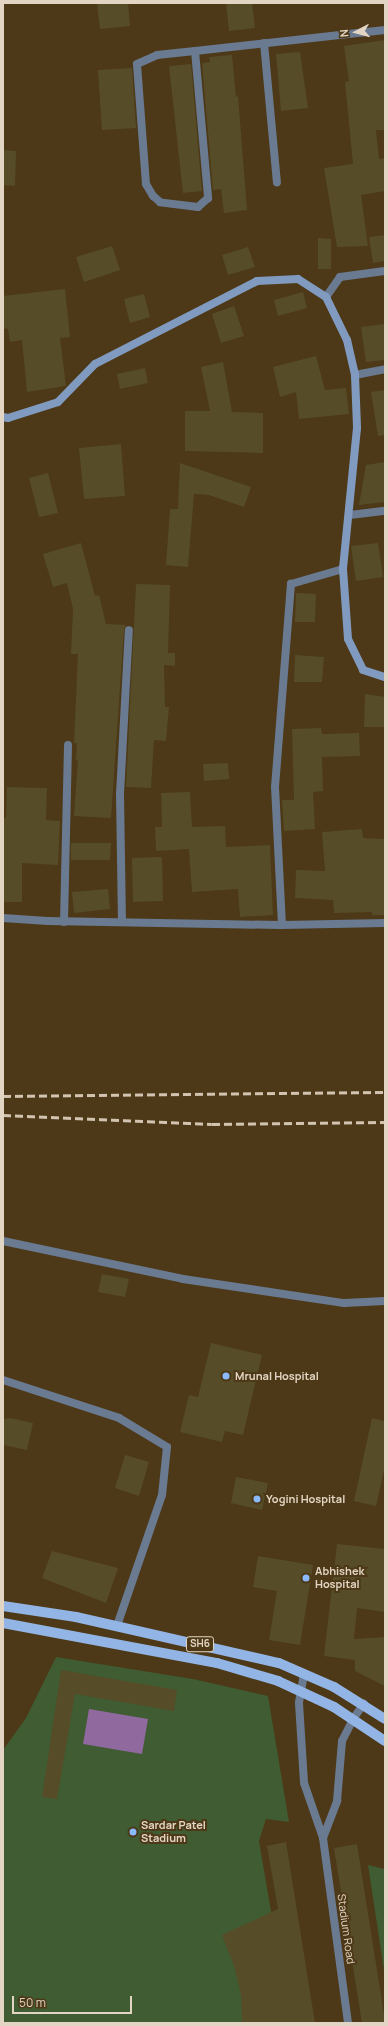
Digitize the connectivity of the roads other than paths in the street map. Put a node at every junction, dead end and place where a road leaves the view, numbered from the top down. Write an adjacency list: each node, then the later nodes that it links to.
1 (385, 30): 2 (street)
2 (264, 43): 3 (street); 4 (street)
3 (195, 51): 3 (street)
4 (277, 182)
5 (385, 271): 6 (street)
6 (326, 297): 8 (street); 9 (street)
7 (385, 369): 8 (street)
8 (355, 375): 11 (street)
9 (3, 417)
10 (385, 511): 11 (street)
11 (350, 515): 12 (street)
12 (343, 569): 14 (street); 20 (street)
13 (129, 630): 18 (street)
14 (385, 677)
15 (68, 744): 17 (street)
16 (3, 918): 17 (street)
17 (64, 922): 18 (street)
18 (122, 922): 20 (street)
19 (385, 923): 20 (street)
20 (282, 925)
21 (3, 1241): 22 (street)
22 (385, 1301)
23 (3, 1380): 26 (street)
24 (3, 1606): 26 (main road, SH6)
25 (3, 1623): 28 (main road)
26 (117, 1626): 27 (main road, SH6)
27 (304, 1674): 28 (street, Stadium Road); 29 (main road, SH6)
28 (301, 1691): 30 (main road); 33 (street, Stadium Road)
29 (364, 1703): 30 (street); 31 (main road, SH6)
30 (353, 1719): 32 (main road); 33 (street)
31 (385, 1719)
32 (385, 1741)
33 (323, 1838): 34 (street, Stadium Road)
34 (348, 2023)

